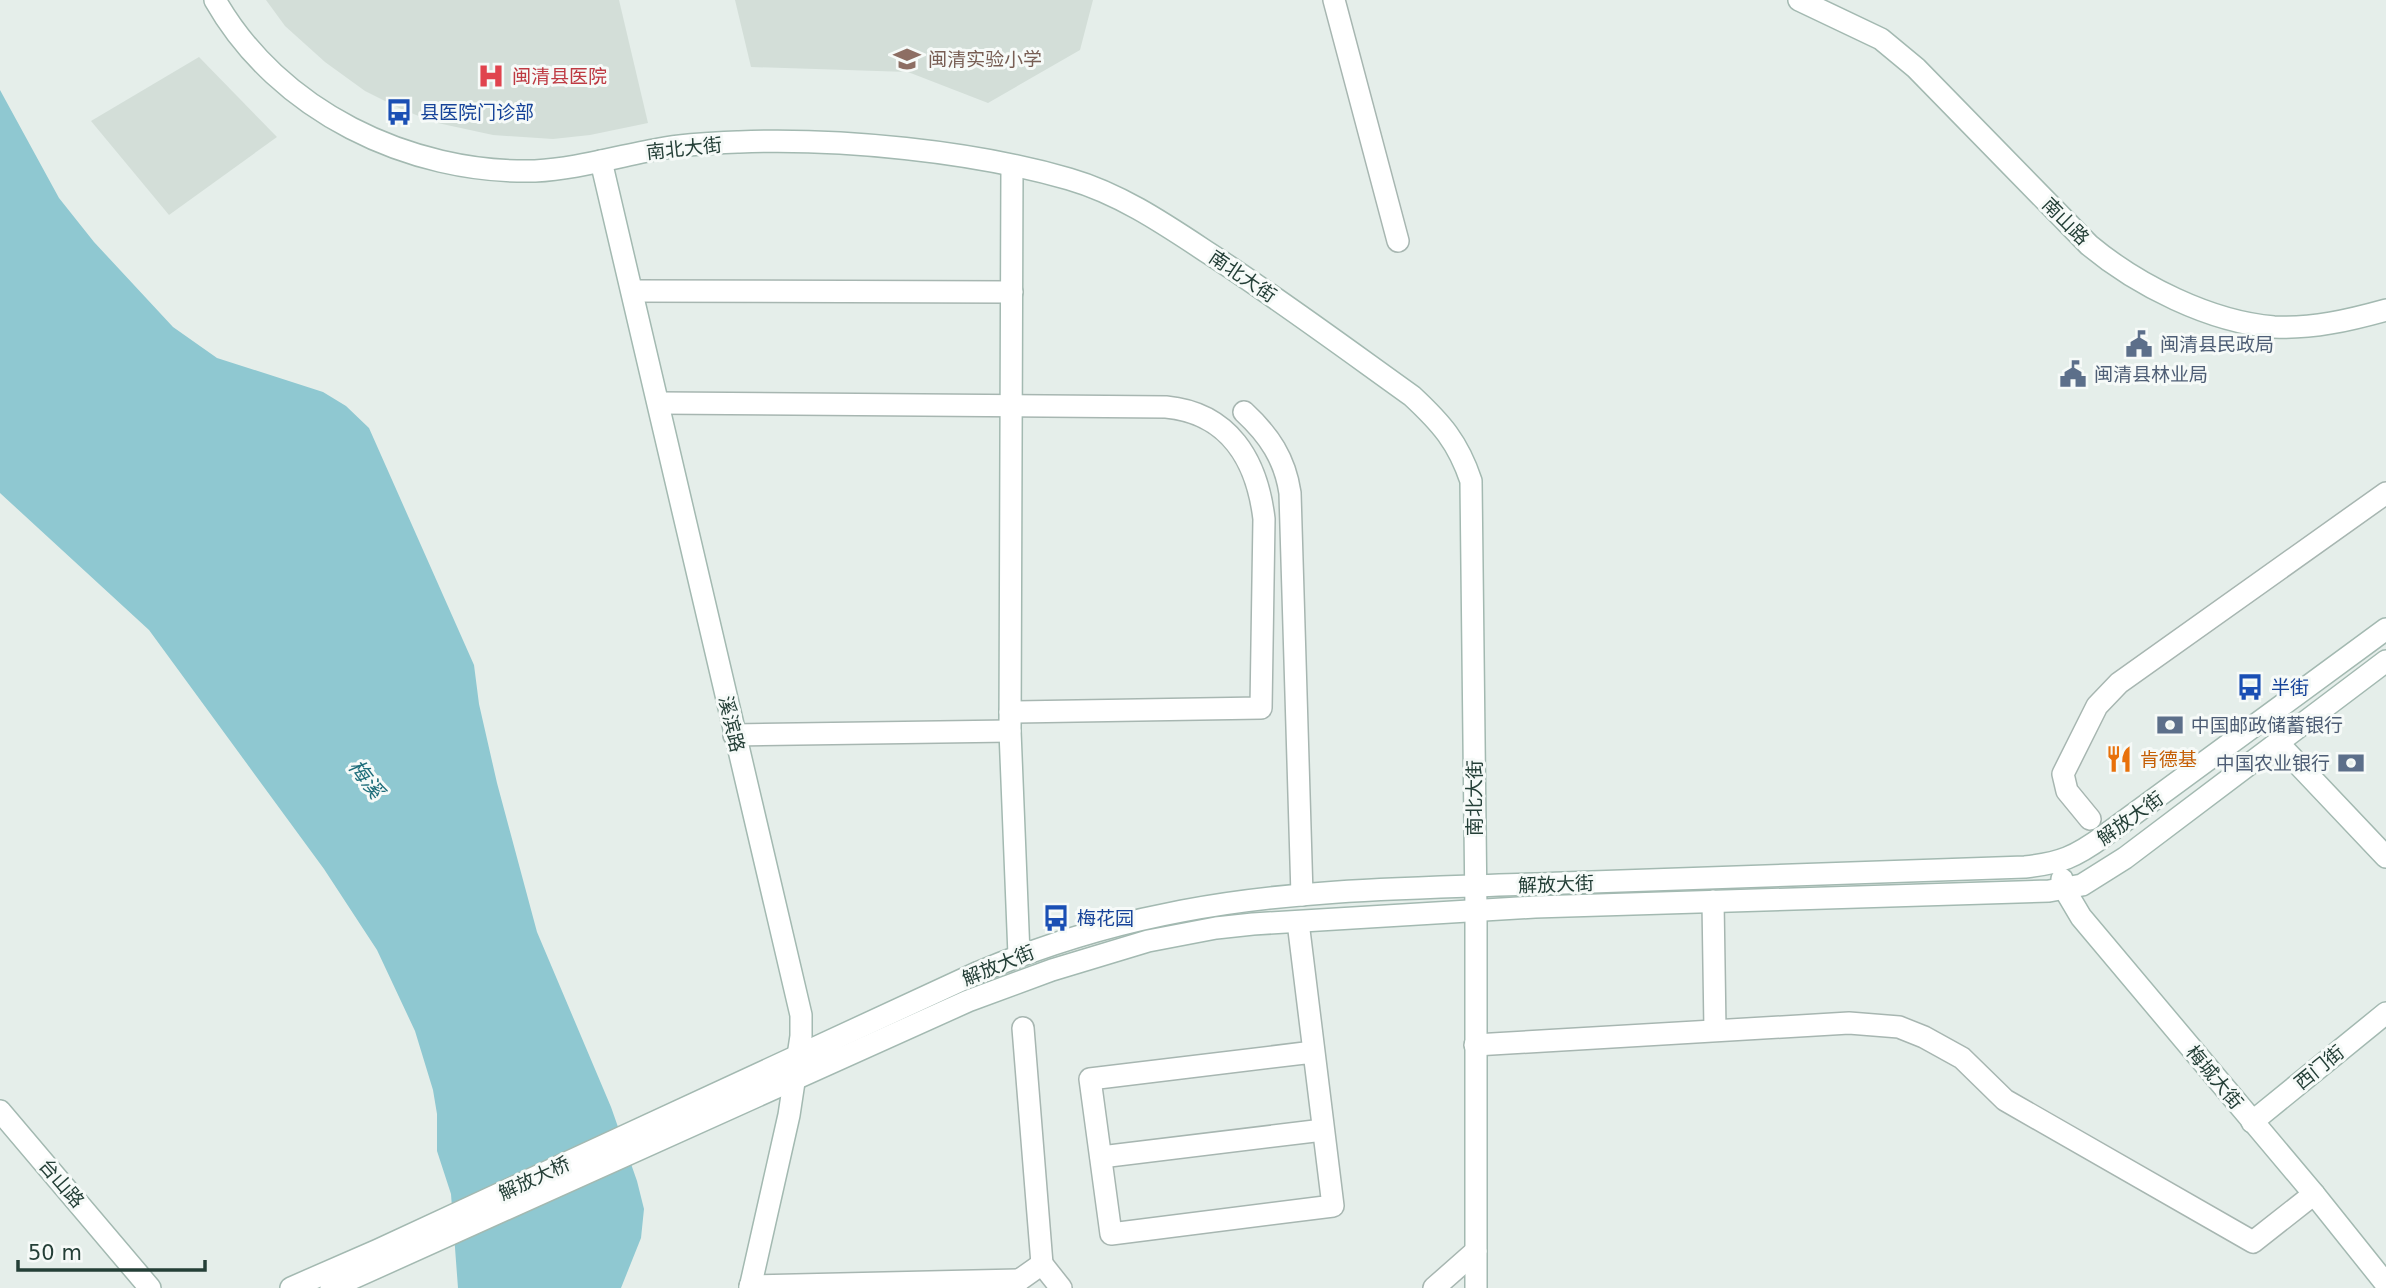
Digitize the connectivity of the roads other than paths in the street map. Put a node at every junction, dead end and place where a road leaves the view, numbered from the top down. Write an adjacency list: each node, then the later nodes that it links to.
1 (215, 0): 4 (street, 南北大街)
2 (1334, 0): 6 (street)
3 (1799, 0): 9 (street, 南山路)
4 (601, 161): 5 (street, 南北大街); 7 (street, 溪滨路)
5 (1012, 166): 8 (street); 22 (street, 南北大街)
6 (1398, 241)
7 (632, 291): 8 (street); 10 (street, 溪滨路)
8 (1012, 292): 11 (street)
9 (2386, 310)
10 (660, 403): 11 (street); 17 (street, 溪滨路)
11 (1011, 405): 16 (street); 16 (street)
12 (1244, 412): 24 (street)
13 (2386, 493): 19 (street)
14 (2386, 629): 21 (street, 解放大街)
15 (2386, 662): 18 (street, 解放大街)
16 (1010, 721): 17 (street); 28 (street)
17 (734, 735): 34 (street, 溪滨路)
18 (2279, 744): 20 (street); 23 (street, 解放大街)
19 (2090, 819)
20 (2386, 857)
21 (2061, 861): 22 (street, 解放大街); 23 (street, 梅城大街)
22 (1475, 887): 24 (street, 解放大街); 26 (street, 南北大街)
23 (2065, 890): 25 (street, 解放大街); 38 (street, 梅城大街)
24 (1302, 895): 28 (street, 解放大街)
25 (1713, 901): 26 (street, 解放大街); 31 (street)
26 (1476, 911): 27 (street, 解放大街); 32 (street, 南北大街)
27 (1298, 922): 33 (street); 35 (street, 解放大街)
28 (1019, 955): 34 (street, 解放大街)
29 (2386, 1013): 38 (street, 西门街)
30 (1023, 1028): 44 (street)
31 (1716, 1030): 32 (street); 41 (street)
32 (1475, 1045): 42 (street, 南北大街)
33 (1313, 1052): 39 (street); 40 (street)
34 (798, 1055): 35 (street, 溪滨路); 37 (street, 解放大街)
35 (795, 1079): 37 (street, 解放大街); 47 (street, 溪滨路)
36 (0, 1111): 48 (street, 台山路)
37 (693, 1114): 43 (street, 解放大桥)
38 (2252, 1122): 41 (street, 梅城大街)
39 (1323, 1129): 40 (street); 40 (street)
40 (1101, 1157)
41 (2315, 1194): 46 (street, 梅城大街)
42 (1476, 1251): 52 (street); 53 (street, 南北大街)
43 (381, 1258): 49 (street); 50 (street)
44 (1042, 1264): 45 (street); 51 (street)
45 (1013, 1284): 47 (street)
46 (2386, 1284)
47 (750, 1287)
48 (150, 1288)
49 (291, 1288)
50 (331, 1288)
51 (1061, 1288)
52 (1434, 1288)
53 (1476, 1288)

